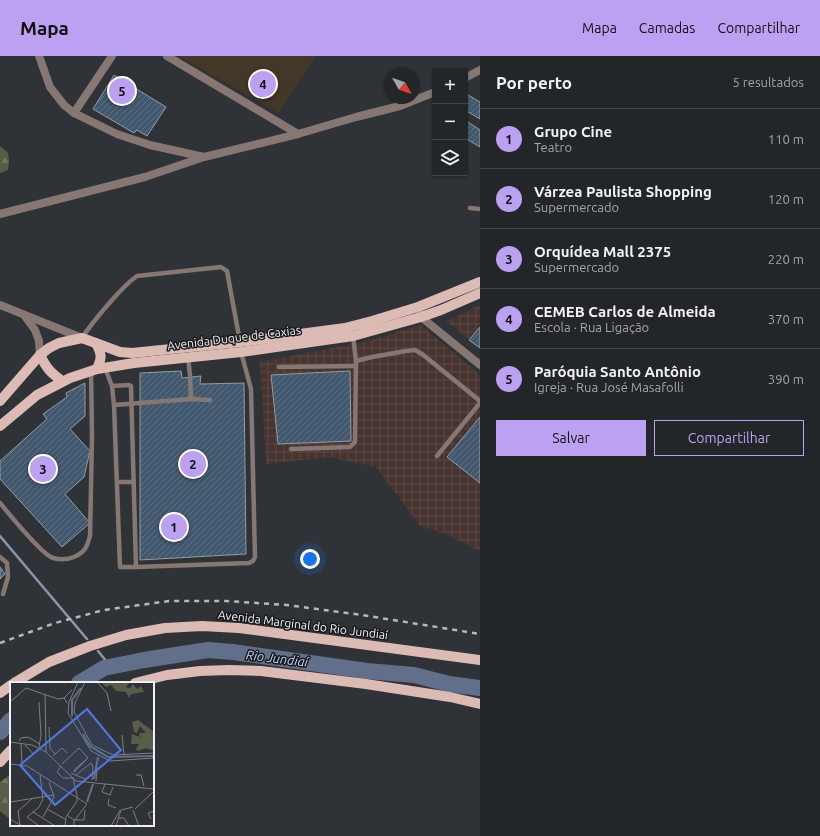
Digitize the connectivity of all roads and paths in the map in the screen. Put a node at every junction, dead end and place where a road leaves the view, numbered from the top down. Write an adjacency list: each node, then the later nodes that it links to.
1 (39, 56): 7 (street)
2 (112, 56): 7 (street)
3 (167, 56): 8 (street)
4 (480, 70): 5 (street)
5 (468, 76)
6 (432, 93): 8 (street)
7 (74, 113): 9 (street)
8 (298, 134): 9 (street)
9 (204, 157): 12 (street)
10 (470, 208): 11 (lane)
11 (480, 209)
12 (0, 214)
13 (480, 282): 16 (main road, Avenida Duque de Caxias)
14 (480, 293): 18 (main road, Avenida Duque de Caxias)
15 (0, 305): 17 (street)
16 (418, 307): 18 (street); 21 (main road, Avenida Duque de Caxias)
17 (23, 314): 20 (street); 24 (street)
18 (421, 317): 19 (main road, Avenida Duque de Caxias); 27 (street)
19 (353, 336): 23 (main road, Avenida Duque de Caxias); 26 (lane)
20 (82, 338): 21 (lane); 22 (main road, Avenida Duque de Caxias); 24 (main road)
21 (240, 342): 22 (main road, Avenida Duque de Caxias)
22 (96, 343): 29 (main road)
23 (241, 352): 25 (main road, Avenida Duque de Caxias); 45 (lane)
24 (40, 355): 30 (main road); 34 (main road)
25 (188, 357): 29 (main road, Avenida Duque de Caxias); 32 (lane)
26 (356, 364): 28 (lane); 35 (lane); 39 (lane)
27 (480, 364)
28 (279, 367)
29 (98, 369): 30 (main road, Avenida Duque de Caxias); 31 (lane); 43 (lane)
30 (62, 381): 38 (main road, Avenida Duque de Caxias)
31 (112, 386): 36 (lane); 37 (lane)
32 (191, 399): 33 (lane); 36 (lane)
33 (210, 400)
34 (0, 401)
35 (480, 402): 40 (lane)
36 (132, 404): 37 (lane); 42 (lane)
37 (114, 405): 41 (lane)
38 (0, 426)
39 (291, 449)
40 (437, 456)
41 (117, 482): 42 (lane); 45 (lane)
42 (134, 482): 45 (lane)
43 (0, 503)
44 (0, 557): 46 (lane)
45 (136, 567)
46 (3, 594)
47 (480, 660): 48 (main road, Avenida Marginal do Rio Jundiaí)
48 (16, 682)
49 (139, 682): 52 (main road)
50 (10, 686): 51 (main road)
51 (0, 693)
52 (480, 704)
53 (10, 751): 54 (main road)
54 (0, 762)

